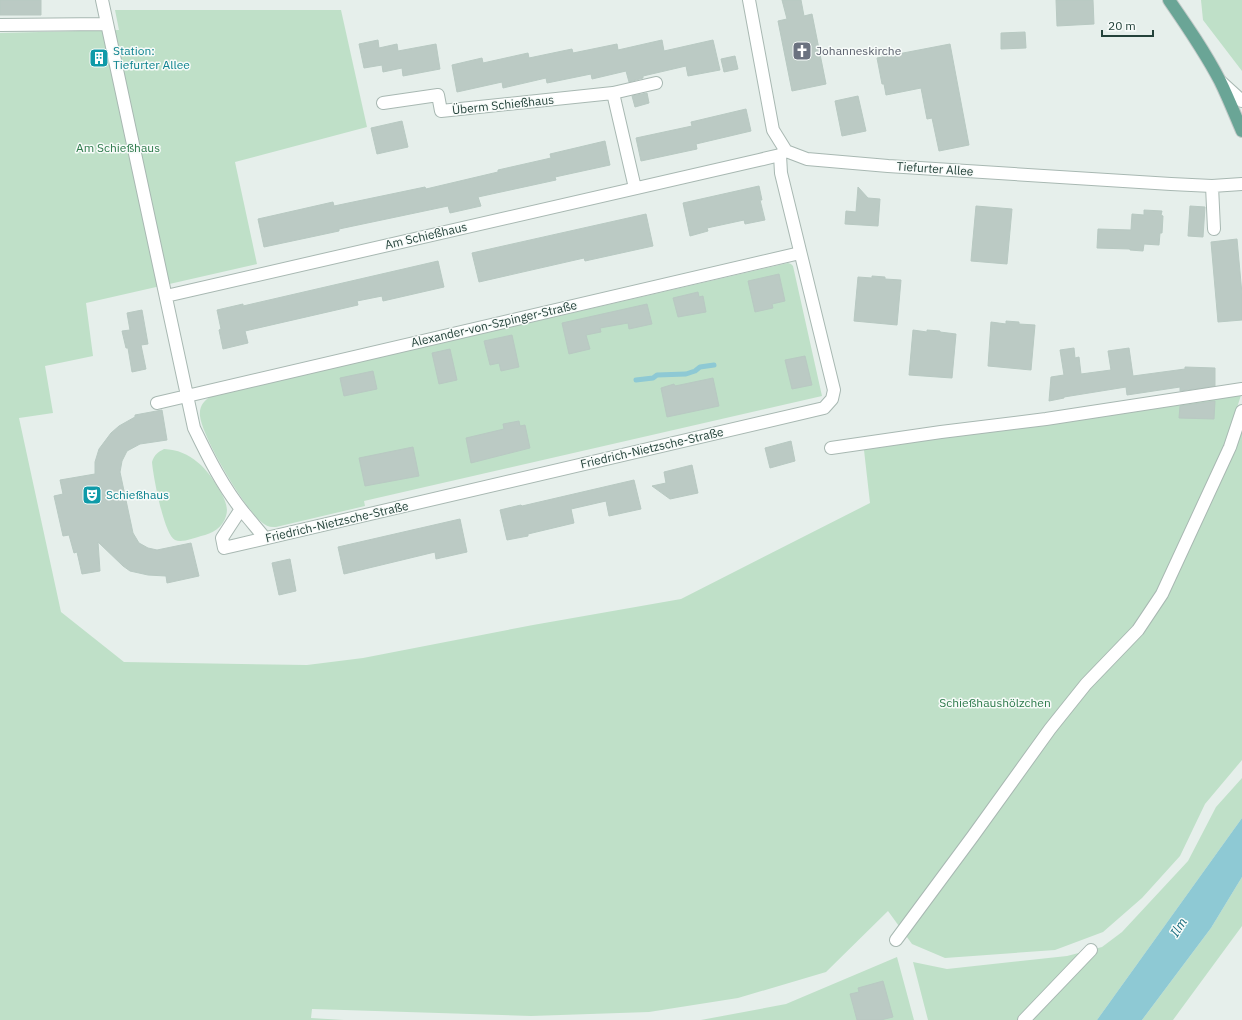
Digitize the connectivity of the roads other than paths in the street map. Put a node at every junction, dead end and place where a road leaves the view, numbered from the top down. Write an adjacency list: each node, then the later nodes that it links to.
1 (102, 0): 4 (street)
2 (749, 0): 12 (street)
3 (1169, 0): 6 (main road)
4 (107, 24): 5 (street); 18 (street)
5 (0, 25)
6 (1221, 82): 9 (street); 11 (main road)
7 (656, 83): 8 (street, Überm Schießhaus)
8 (613, 93): 10 (street, Überm Schießhaus); 15 (street)
9 (1242, 102)
10 (383, 103)
11 (1242, 131)
12 (783, 153): 14 (street, Tiefurter Allee); 15 (street, Am Schießhaus); 17 (street, Friedrich-Nietzsche-Straße)
13 (1242, 184): 14 (street, Tiefurter Allee)
14 (1212, 186): 16 (street)
15 (634, 188): 18 (street, Am Schießhaus)
16 (1214, 229)
17 (800, 253): 20 (street, Alexander-von-Szpinger-Straße); 25 (street, Friedrich-Nietzsche-Straße)
18 (166, 296): 20 (street)
19 (1242, 389): 23 (street)
20 (188, 396): 21 (street, Alexander-von-Szpinger-Straße); 24 (street)
21 (157, 403)
22 (1242, 411): 26 (street)
23 (832, 448)
24 (241, 509): 25 (street); 25 (street, Friedrich-Nietzsche-Straße)
25 (266, 538)
26 (896, 940)
27 (1090, 950): 28 (street)
28 (1024, 1020)

